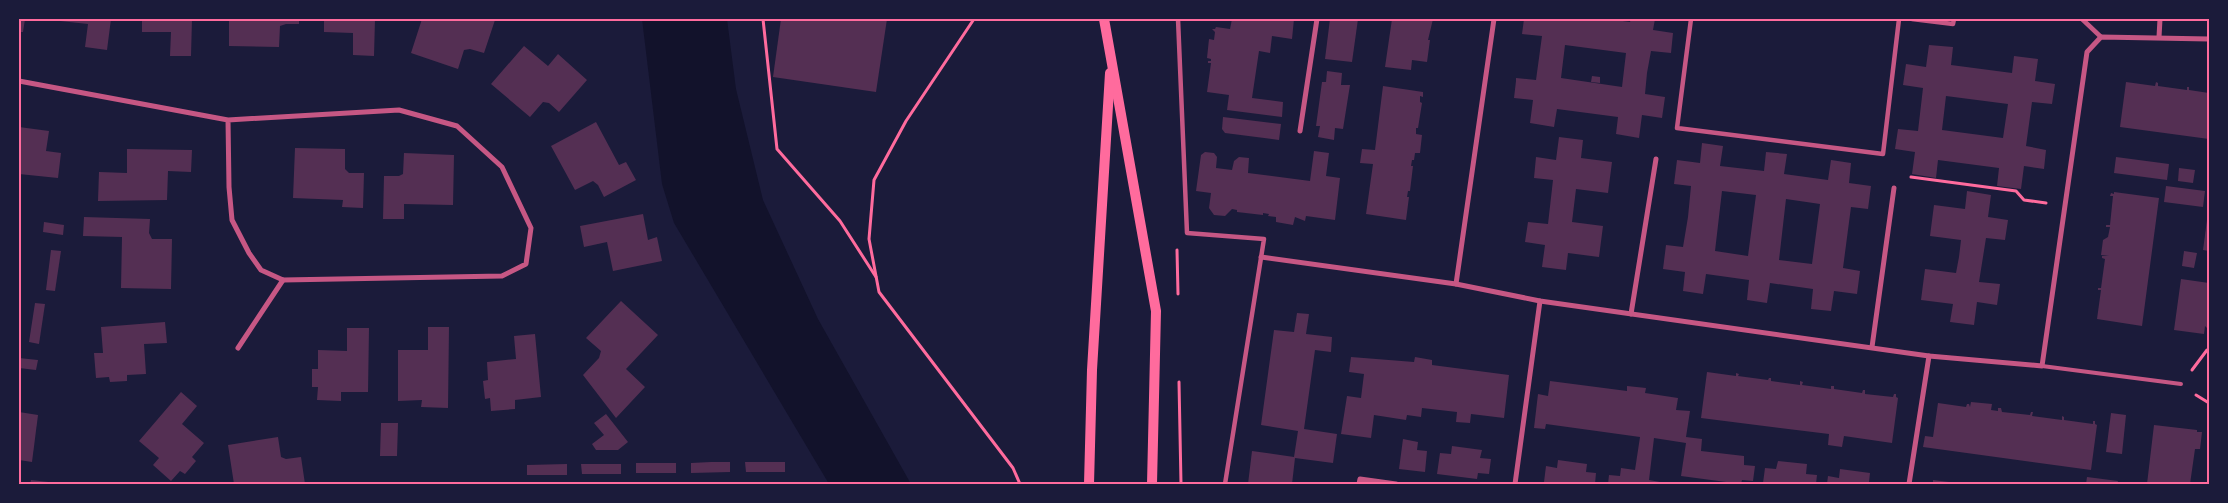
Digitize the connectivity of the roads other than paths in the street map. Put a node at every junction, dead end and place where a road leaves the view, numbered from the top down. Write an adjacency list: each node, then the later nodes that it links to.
1 (1104, 19): 14 (main road)
2 (1178, 19): 20 (street)
3 (1317, 19): 17 (street)
4 (1494, 19): 22 (street)
5 (1691, 19): 6 (street)
6 (1899, 19)
7 (1912, 19): 8 (street)
8 (1954, 19)
9 (2082, 19): 11 (street)
10 (2160, 19): 12 (street)
11 (2101, 37): 12 (street); 28 (street)
12 (2159, 37): 13 (street)
13 (2209, 39)
14 (1111, 54): 30 (main road); 31 (main road)
15 (19, 81): 16 (street)
16 (228, 120): 21 (street); 21 (street)
17 (1300, 131)
18 (1656, 159): 24 (street)
19 (1894, 188): 25 (street)
20 (1261, 257): 22 (street); 32 (street)
21 (283, 280): 26 (street)
22 (1456, 284): 23 (street)
23 (1540, 301): 24 (street); 35 (street)
24 (1631, 314): 25 (street)
25 (1872, 347): 27 (street)
26 (238, 348)
27 (1929, 356): 28 (street); 36 (street)
28 (2042, 366): 29 (lane)
29 (2181, 384)
30 (1089, 484)
31 (1152, 484)
32 (1225, 484)
33 (1359, 484): 34 (street)
34 (1396, 484)
35 (1515, 484)
36 (1909, 484)

